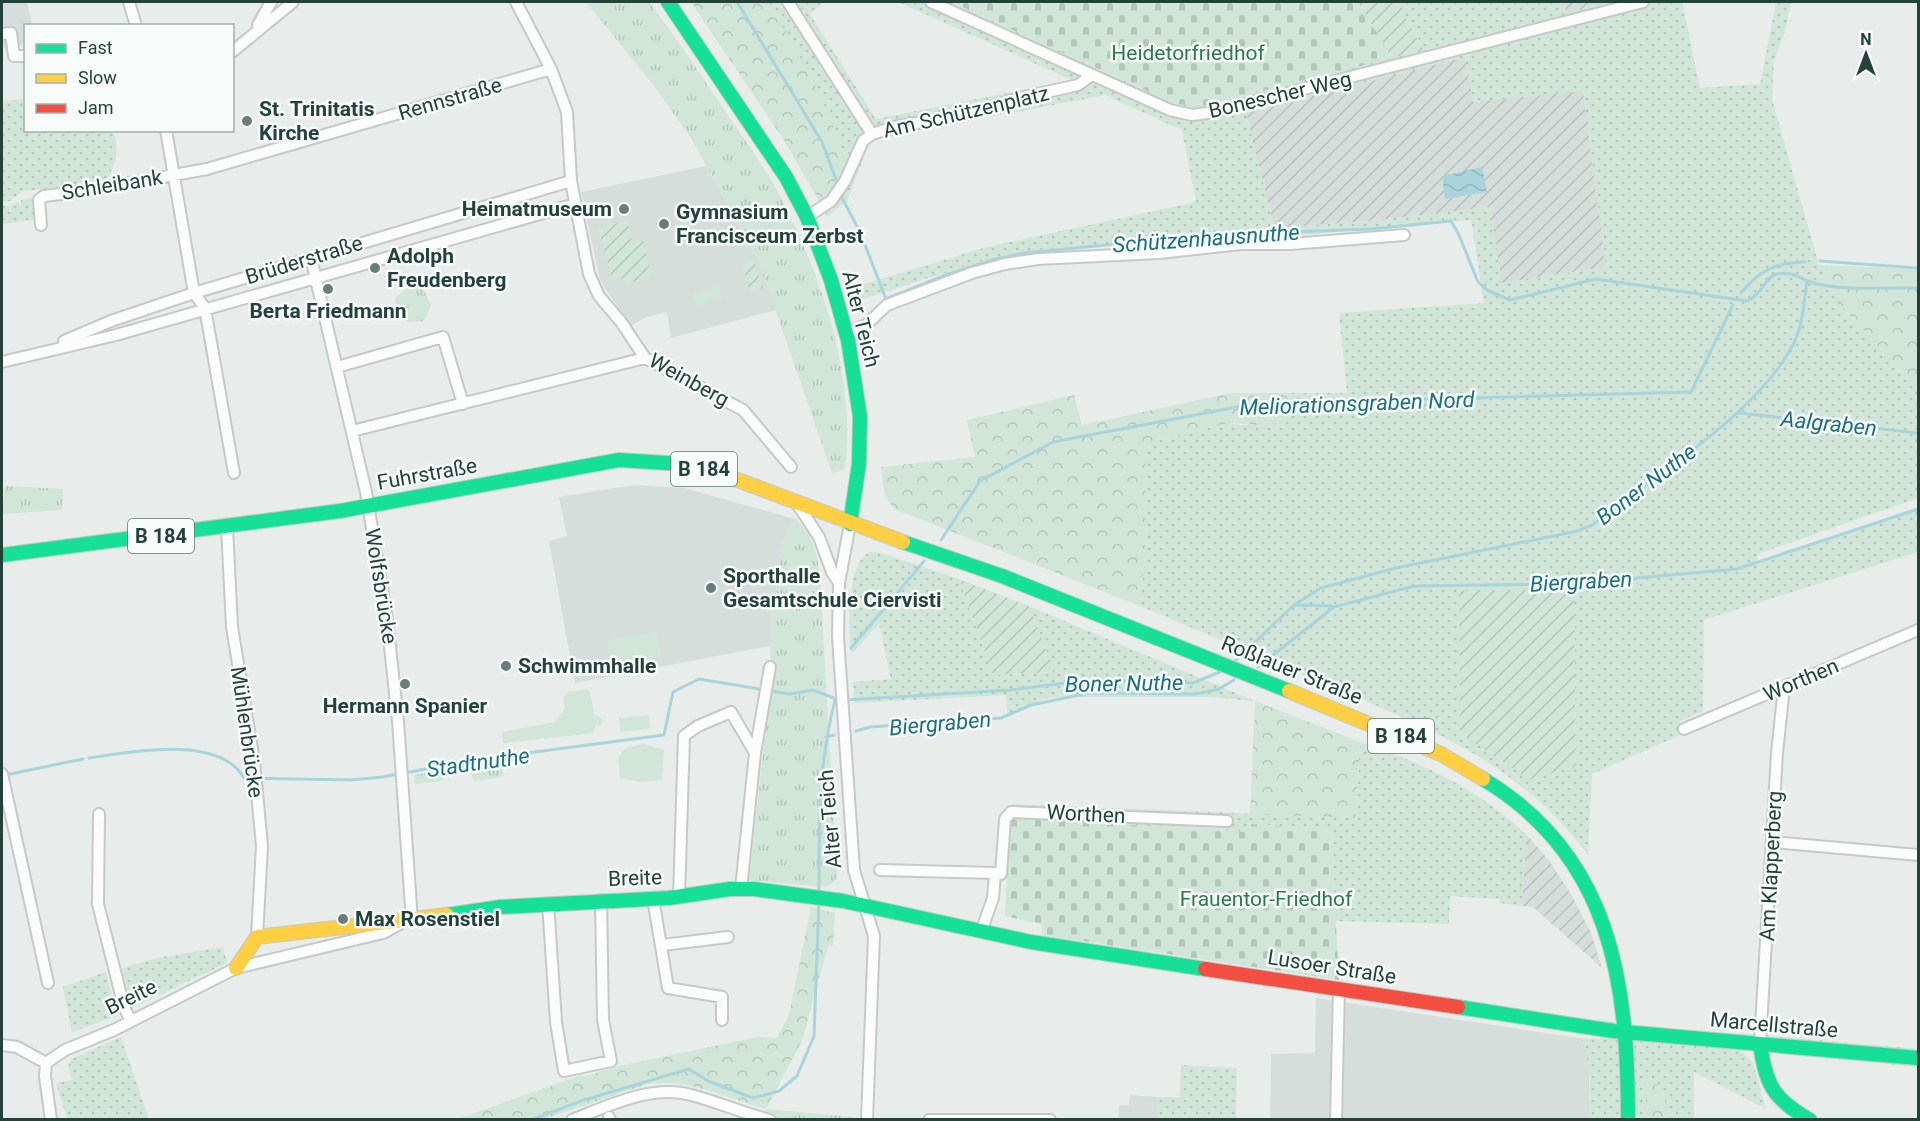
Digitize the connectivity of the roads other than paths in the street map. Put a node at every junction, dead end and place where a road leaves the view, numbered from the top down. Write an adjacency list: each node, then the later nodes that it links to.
1 (129, 2): 9 (street)
2 (271, 2): 10 (street)
3 (293, 2): 10 (street)
4 (516, 2): 14 (street, Weinberg)
5 (668, 2): 21 (main road, Alter Teich)
6 (788, 2): 17 (street)
7 (931, 2): 15 (street, Bonescher Weg)
8 (1643, 2): 15 (street, Bonescher Weg)
9 (134, 24)
10 (255, 31): 12 (street)
11 (2, 34): 13 (street)
12 (234, 50)
13 (24, 56)
14 (550, 69): 18 (street, Rennstraße); 19 (street, Weinberg)
15 (1092, 75): 17 (street, Am Schützenplatz)
16 (166, 132): 18 (street)
17 (872, 134): 21 (street, Am Schützenplatz)
18 (175, 175): 22 (street, Schleibank); 26 (street)
19 (572, 181): 20 (street, Weinberg); 24 (street, Brüderstraße)
20 (575, 204): 25 (street, Brüderstraße); 30 (street, Weinberg)
21 (807, 217): 28 (main road, Alter Teich)
22 (41, 225)
23 (1404, 235): 28 (street)
24 (311, 258): 25 (street, Wolfsbrücke); 26 (street, Brüderstraße)
25 (316, 276): 27 (street, Brüderstraße); 32 (street, Wolfsbrücke)
26 (194, 293): 27 (street); 29 (street, Brüderstraße)
27 (205, 308): 29 (street, Brüderstraße); 36 (street)
28 (846, 333): 39 (main road, Alter Teich)
29 (42, 350): 31 (street, Brüderstraße)
30 (645, 358): 33 (street); 35 (street, Weinberg)
31 (2, 362)
32 (337, 367): 33 (street); 34 (street, Wolfsbrücke)
33 (463, 404): 34 (street)
34 (352, 431): 38 (street, Wolfsbrücke)
35 (791, 466)
36 (234, 473)
37 (798, 505): 38 (main road, Fuhrstraße / B 184); 39 (main road, Fuhrstraße / B 184); 42 (street, Alter Teich)
38 (368, 506): 40 (main road, Fuhrstraße / B 184); 61 (street, Wolfsbrücke)
39 (850, 524): 42 (street, Alter Teich); 71 (main road, Roßlauer Straße / B 184)
40 (227, 528): 41 (main road, Fuhrstraße / B 184); 63 (street, Mühlenbrücke)
41 (2, 555)
42 (839, 583): 59 (street, Alter Teich)
43 (1918, 630): 45 (street, Worthen)
44 (770, 667): 47 (street)
45 (1784, 687): 46 (street, Worthen); 51 (street, Am Klapperberg)
46 (1684, 729)
47 (755, 753): 55 (street); 56 (street)
48 (3, 784): 67 (street)
49 (99, 814): 70 (street)
50 (1227, 821): 54 (street, Worthen)
51 (1773, 842): 52 (street); 72 (street, Am Klapperberg)
52 (1918, 855)
53 (880, 870): 54 (street)
54 (998, 873): 62 (street)
55 (741, 889): 56 (main road, Breite); 59 (main road, Breite)
56 (679, 897): 57 (main road, Breite)
57 (653, 898): 58 (main road, Breite); 65 (street)
58 (601, 900): 60 (main road, Breite); 60 (street)
59 (867, 907): 62 (main road, Breite); 79 (street, Alter Teich)
60 (549, 910): 61 (main road, Breite)
61 (407, 921): 63 (main road, Breite); 66 (street, Breite)
62 (981, 932): 68 (main road, Lusoer Straße)
63 (257, 937): 66 (main road, Breite)
64 (728, 937): 65 (street)
65 (663, 945): 69 (street)
66 (236, 968): 70 (street, Breite)
67 (48, 983)
68 (1340, 989): 71 (main road, Lusoer Straße); 82 (street)
69 (722, 1020)
70 (131, 1021): 75 (street, Breite)
71 (1626, 1032): 72 (main road, Marcellstraße); 83 (main road, Roßlauer Straße / B 184)
72 (1760, 1044): 74 (main road, Marcellstraße); 84 (main road)
73 (2, 1046): 75 (street)
74 (1918, 1058)
75 (46, 1063): 76 (street)
76 (51, 1119)
77 (572, 1119): 78 (street)
78 (770, 1119)
79 (867, 1119)
80 (929, 1119): 81 (street)
81 (1050, 1119)
82 (1336, 1119)
83 (1628, 1119)
84 (1810, 1119)

